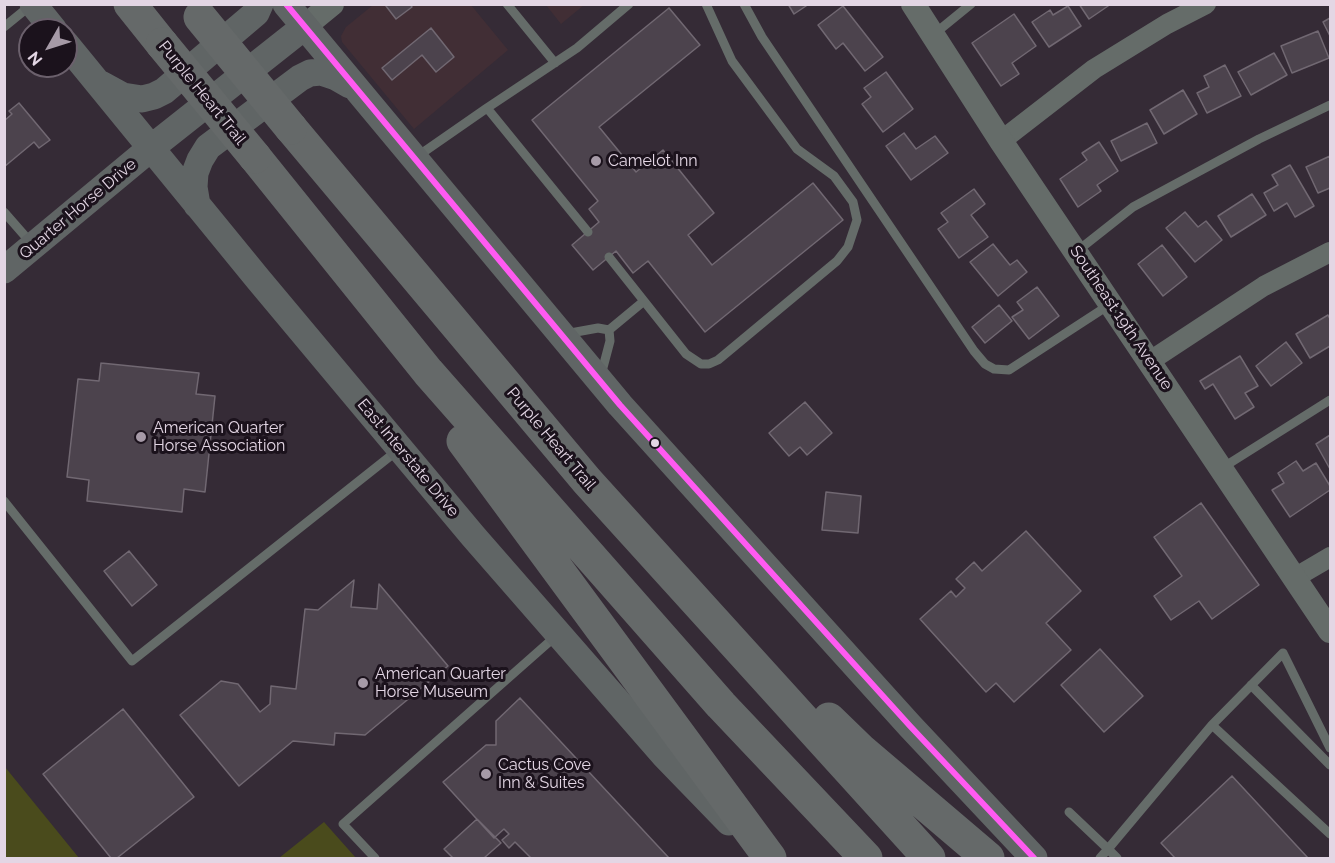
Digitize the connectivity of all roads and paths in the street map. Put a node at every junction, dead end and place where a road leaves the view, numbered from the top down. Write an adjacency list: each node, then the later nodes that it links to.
1 (32, 4): 14 (main road); 15 (lane)
2 (130, 4): 40 (highway, Purple Heart Trail, bridge)
3 (260, 4): 20 (main road)
4 (286, 4): 16 (main road)
5 (332, 4): 16 (street)
6 (507, 4): 19 (lane)
7 (629, 4): 19 (lane)
8 (706, 4): 35 (lane)
9 (744, 4): 36 (lane)
10 (913, 4): 17 (street, Southeast 19th Avenue)
11 (971, 4): 17 (lane)
12 (1206, 4): 24 (street)
13 (195, 11): 45 (highway, Purple Heart Trail, bridge)
14 (44, 18)
15 (4, 27)
16 (304, 27): 21 (main road); 25 (main road, Quarter Horse Drive)
17 (933, 35): 24 (street, Southeast 19th Avenue)
18 (78, 59): 20 (main road, East Interstate Drive)
19 (555, 63): 23 (lane)
20 (97, 82): 25 (main road, East Interstate Drive)
21 (354, 87): 26 (main road); 27 (main road)
22 (1330, 105): 31 (lane)
23 (487, 108): 26 (lane); 29 (lane)
24 (1001, 141): 31 (street, Southeast 19th Avenue)
25 (152, 148): 27 (main road, East Interstate Drive); 30 (main road, Quarter Horse Drive)
26 (414, 159): 38 (main road)
27 (197, 205): 43 (main road, East Interstate Drive)
28 (4, 212): 30 (lane)
29 (588, 231)
30 (33, 246): 34 (main road, Quarter Horse Drive)
31 (1076, 252): 36 (street, Southeast 19th Avenue)
32 (1330, 252): 39 (street)
33 (609, 257): 35 (lane)
34 (4, 270)
35 (644, 302): 37 (lane)
36 (1111, 304): 39 (street, Southeast 19th Avenue)
37 (609, 330): 38 (lane); 41 (lane)
38 (561, 334): 41 (main road)
39 (1150, 361): 44 (street, Southeast 19th Avenue)
40 (428, 372): 60 (highway); 61 (highway, Purple Heart Trail)
41 (599, 380): 64 (main road)
42 (1330, 400): 44 (lane)
43 (400, 449): 46 (lane); 50 (main road, East Interstate Drive)
44 (1222, 468): 48 (street, Southeast 19th Avenue)
45 (587, 481): 62 (highway, Purple Heart Trail); 63 (highway)
46 (4, 501)
47 (1330, 556): 48 (street)
48 (1296, 578): 49 (street, Southeast 19th Avenue)
49 (1330, 630)
50 (558, 633): 58 (lane); 59 (main road, East Interstate Drive)
51 (1251, 686): 52 (lane); 53 (lane); 54 (lane)
52 (1212, 726): 56 (lane); 57 (lane)
53 (1330, 748)
54 (1330, 765)
55 (1068, 812): 57 (lane)
56 (1330, 834)
57 (1108, 849): 65 (lane); 66 (lane)
58 (375, 858)
59 (764, 858)
60 (770, 858)
61 (866, 858)
62 (929, 858)
63 (988, 858)
64 (1034, 858)
65 (1100, 858)
66 (1117, 858)

